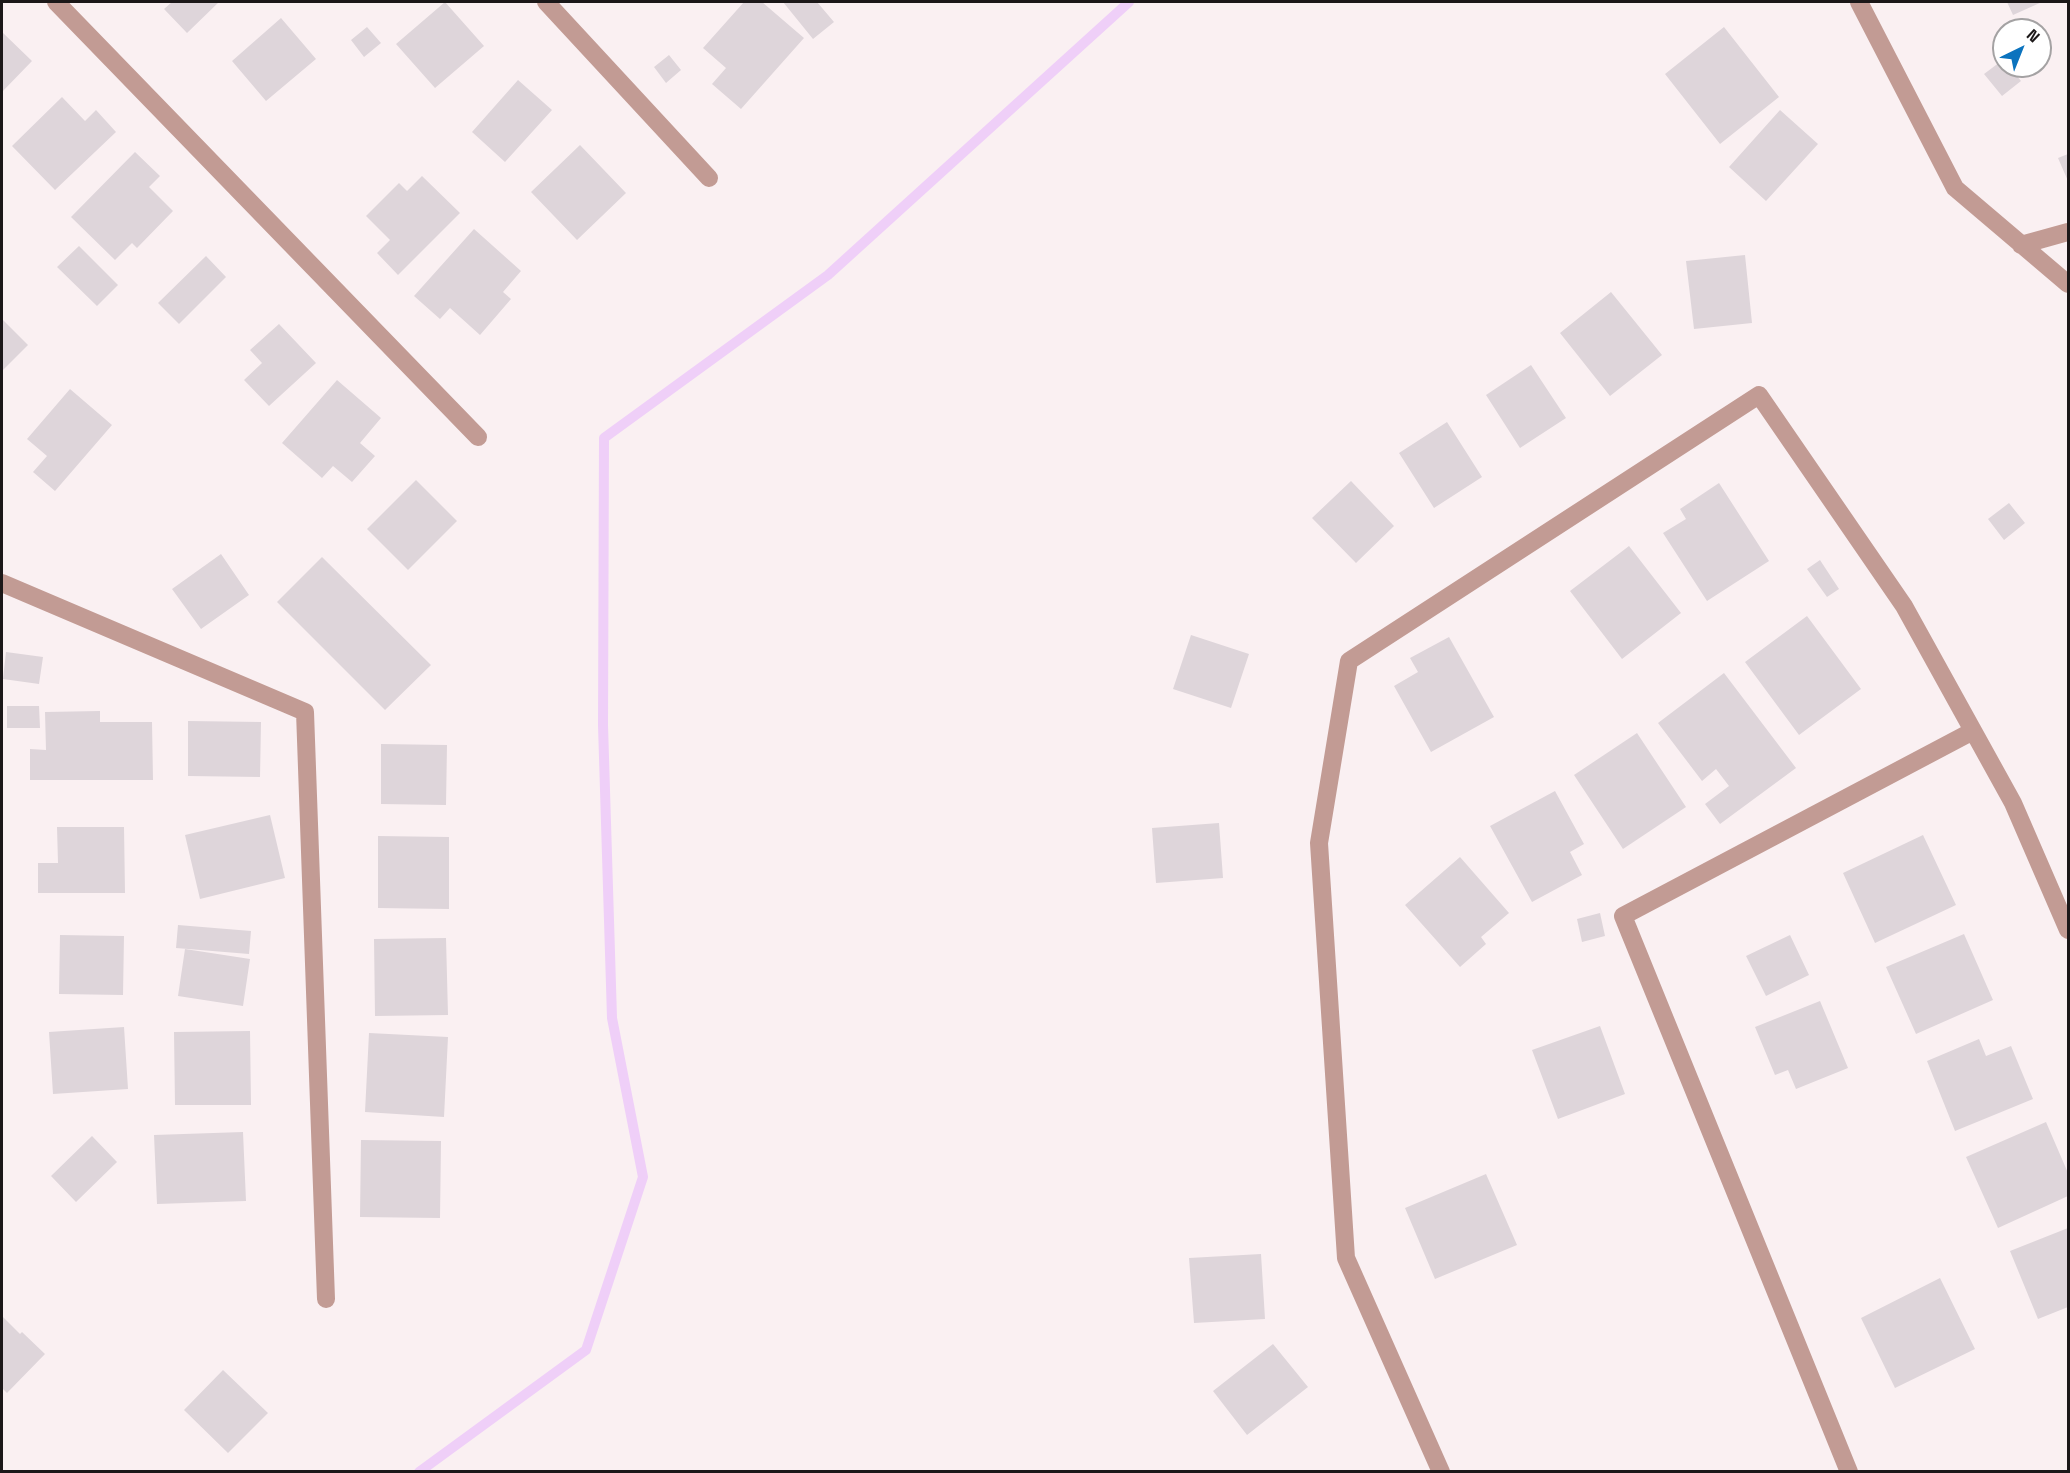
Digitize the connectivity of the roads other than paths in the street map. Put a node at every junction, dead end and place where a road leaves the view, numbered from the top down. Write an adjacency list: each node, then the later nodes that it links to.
1 (56, 2): 8 (street)
2 (546, 2): 4 (street)
3 (1859, 2): 6 (street)
4 (709, 178)
5 (2068, 232): 6 (street)
6 (2021, 245): 7 (street)
7 (2068, 284)
8 (478, 437)
9 (2, 583): 12 (street)
10 (1973, 730): 11 (street); 13 (street); 14 (street)
11 (2068, 930)
12 (326, 1299)
13 (1441, 1472)
14 (1849, 1472)

